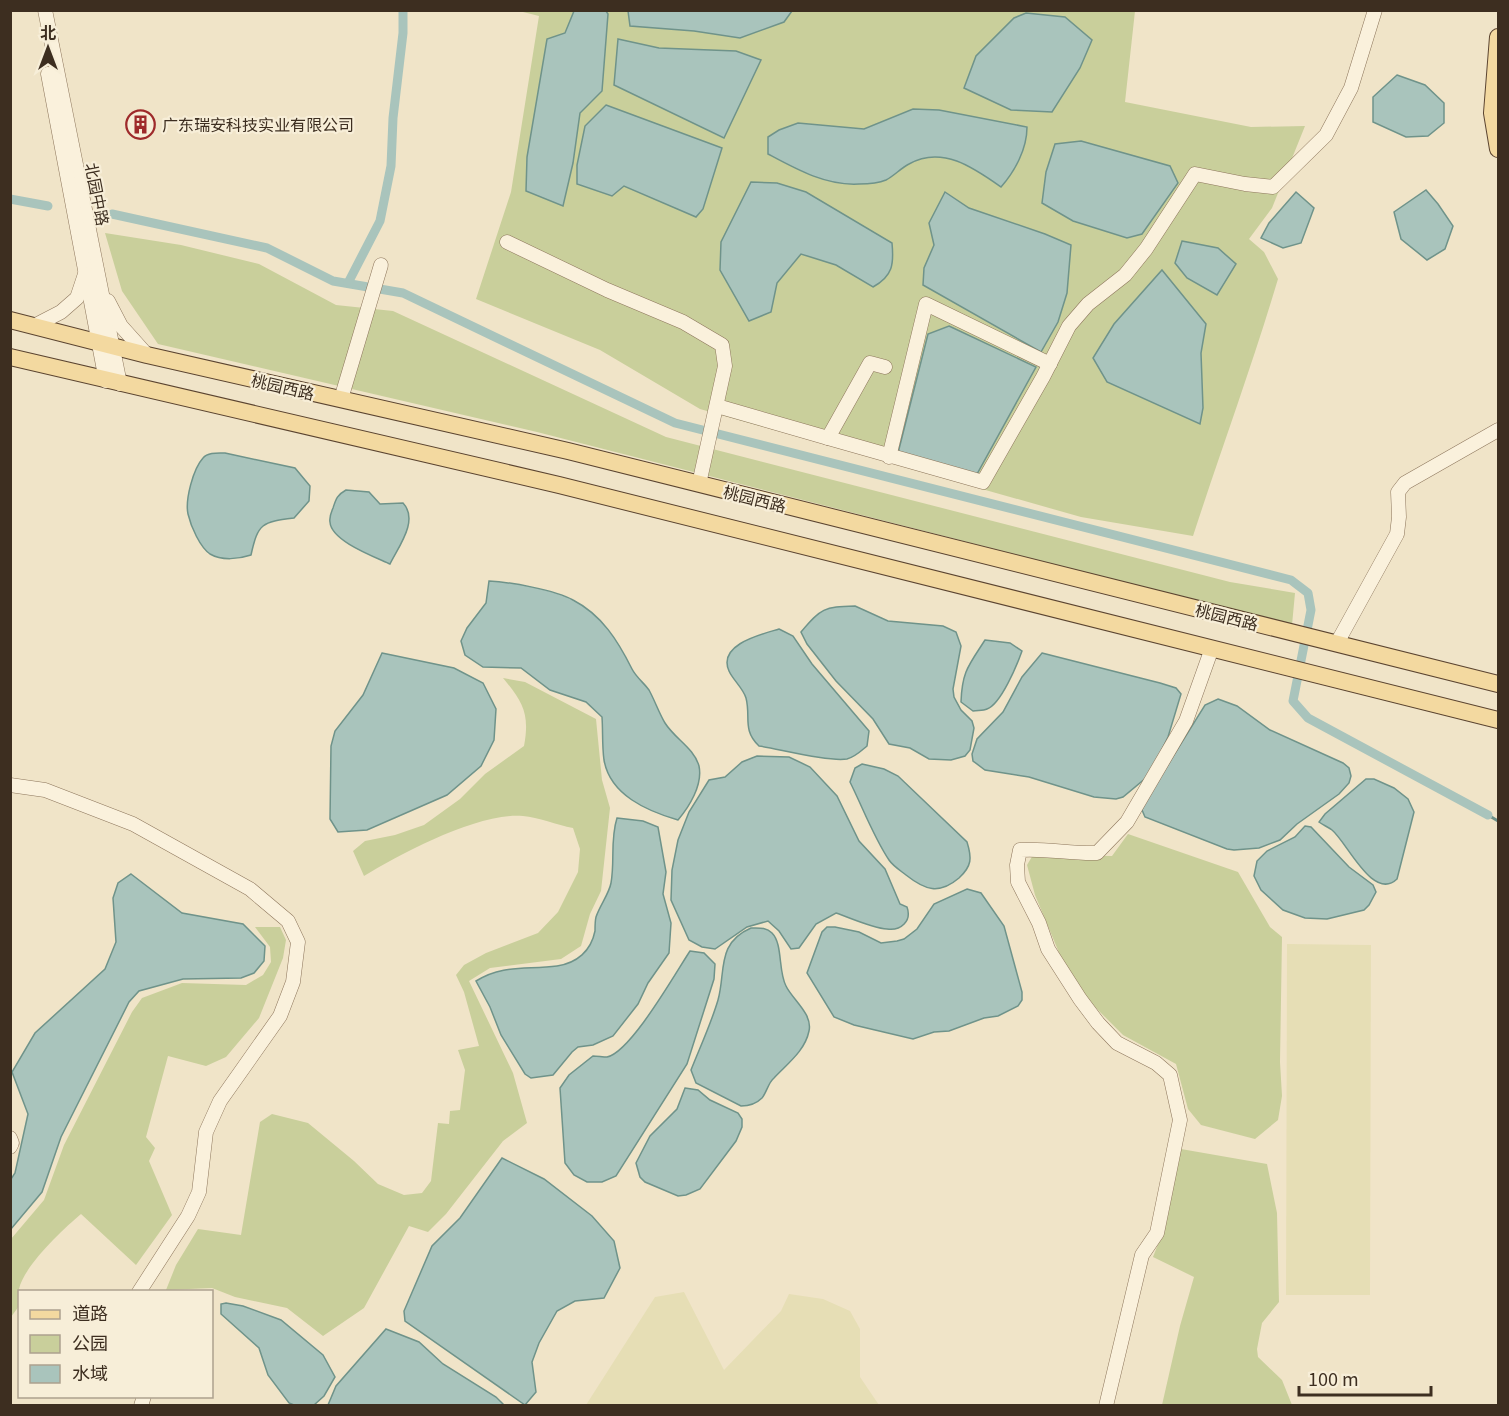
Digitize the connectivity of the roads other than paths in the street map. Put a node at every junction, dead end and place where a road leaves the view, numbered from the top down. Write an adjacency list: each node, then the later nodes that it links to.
1 (36, 10): 8 (street, 北园中路)
2 (45, 10): 9 (street, 北园中路)
3 (1375, 10): 15 (street)
4 (1498, 37): 5 (main road)
5 (1498, 149)
6 (507, 242): 19 (street)
7 (381, 265): 18 (street)
8 (85, 272): 11 (street); 12 (street, 北园中路)
9 (100, 288): 12 (street, 北园中路); 13 (street)
10 (10, 320): 11 (main road, 桃园西路)
11 (34, 326): 12 (main road, 桃园西路)
12 (106, 345): 13 (main road, 桃园西路); 17 (street, 北园中路)
13 (147, 355): 18 (main road, 桃园西路)
14 (10, 357): 17 (main road)
15 (1050, 364): 22 (street); 22 (street)
16 (885, 367): 21 (street)
17 (113, 382): 25 (main road)
18 (341, 399): 23 (main road, 桃园西路)
19 (717, 406): 21 (street); 23 (street)
20 (1498, 430): 24 (street)
21 (828, 438): 22 (street)
22 (889, 457)
23 (699, 484): 24 (main road, 桃园西路)
24 (1331, 642): 26 (main road, 桃园西路)
25 (1212, 648): 27 (main road); 32 (street)
26 (1498, 684)
27 (1498, 720)
28 (10, 785): 31 (street)
29 (10, 1138): 30 (street)
30 (10, 1147)
31 (140, 1290)
32 (1106, 1406)

